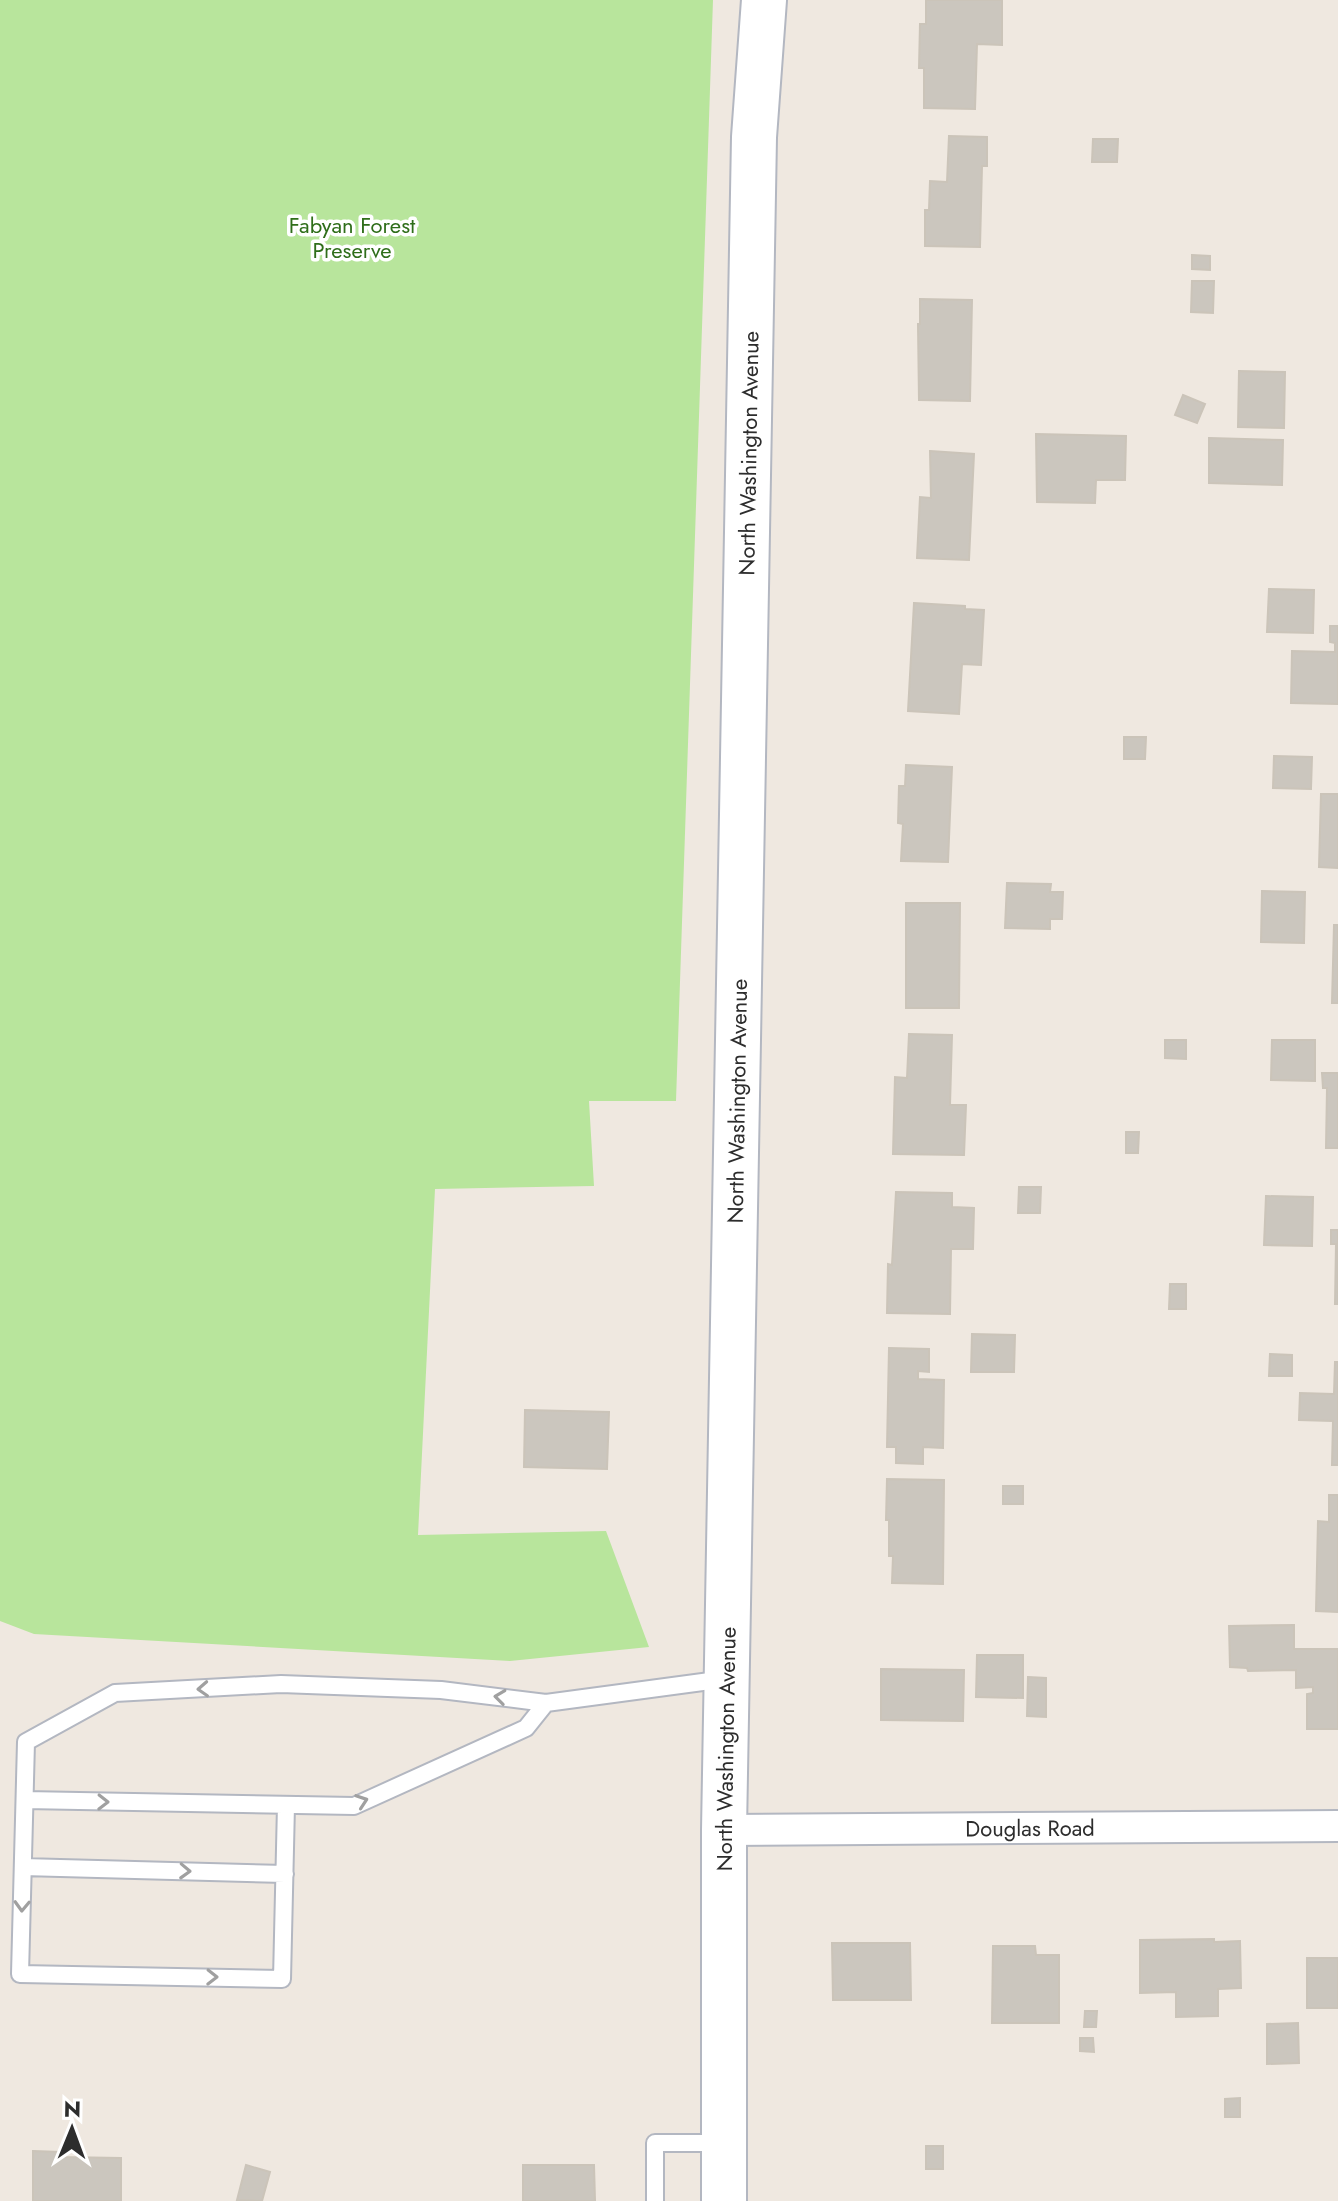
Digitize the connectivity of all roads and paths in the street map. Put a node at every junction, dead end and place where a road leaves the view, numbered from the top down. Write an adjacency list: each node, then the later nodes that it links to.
1 (764, 0): 2 (main road, North Washington Avenue)
2 (727, 1679): 3 (lane); 7 (main road, North Washington Avenue)
3 (546, 1703): 4 (lane, one-way to 4); 5 (lane, one-way to 3)
4 (25, 1800): 5 (lane, one-way to 5); 8 (lane)
5 (286, 1805): 9 (lane)
6 (1338, 1826): 7 (street, Douglas Road)
7 (724, 1830): 10 (main road, North Washington Avenue)
8 (23, 1867): 9 (lane, one-way to 9); 9 (lane, one-way to 9)
9 (285, 1874)
10 (724, 2143): 11 (lane); 12 (main road, North Washington Avenue)
11 (655, 2201)
12 (724, 2201)

